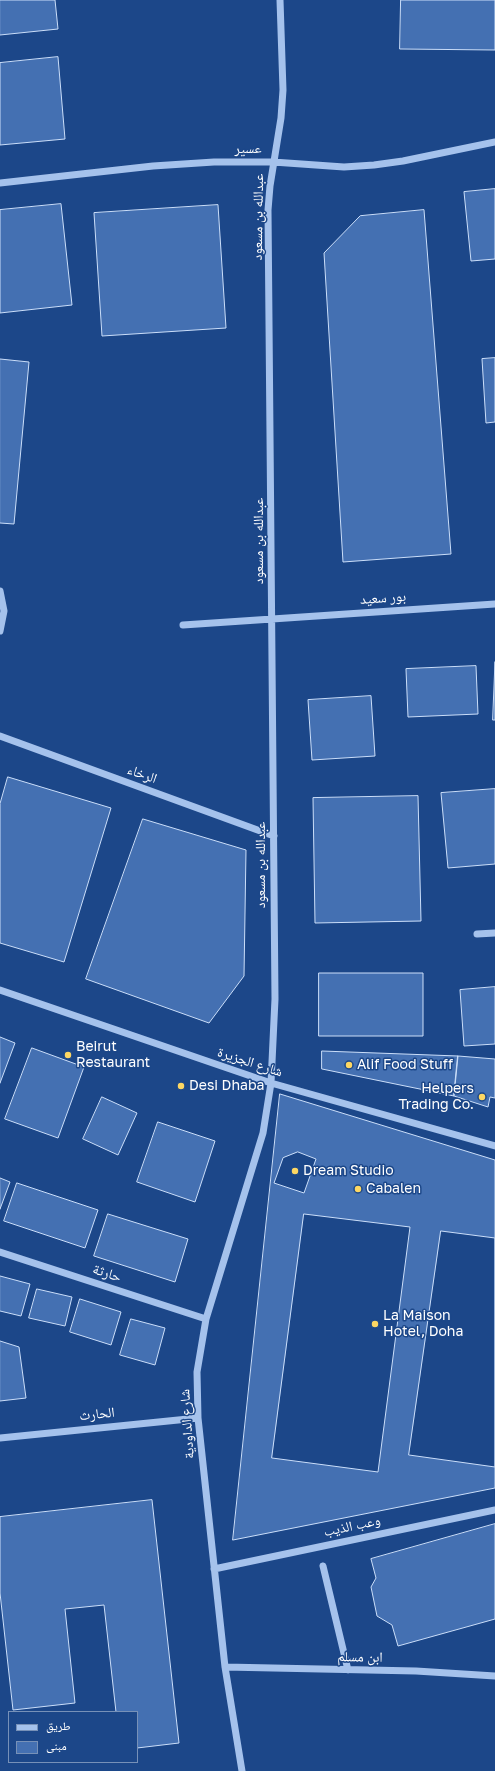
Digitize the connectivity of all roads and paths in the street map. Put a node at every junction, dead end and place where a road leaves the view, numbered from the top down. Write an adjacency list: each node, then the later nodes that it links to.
1 (280, 0): 3 (street, عبدالله بن مسعود)
2 (495, 142): 3 (street, عسير)
3 (273, 162): 4 (street, عسير); 7 (street, عبدالله بن مسعود)
4 (0, 183)
5 (0, 591): 9 (street)
6 (495, 604): 7 (street, بور سعيد)
7 (272, 619): 8 (street, بور سعيد); 11 (street, عبدالله بن مسعود)
8 (183, 625)
9 (0, 631)
10 (0, 736): 11 (street, الرخاء)
11 (274, 836): 15 (street, عبدالله بن مسعود)
12 (495, 933): 13 (street)
13 (477, 934)
14 (0, 990): 15 (street, شارع الجزيرة)
15 (271, 1083): 16 (street, شارع الجزيرة); 18 (street, شارع الداودية)
16 (495, 1146)
17 (0, 1252): 18 (street, حارثة)
18 (206, 1319): 19 (street, شارع الداودية)
19 (198, 1418): 20 (street, الحارث); 23 (street, شارع الداودية)
20 (0, 1438)
21 (495, 1510): 23 (street, وعب الذيب)
22 (323, 1566): 25 (street)
23 (214, 1568): 24 (street, شارع الداودية)
24 (225, 1668): 25 (street, ابن مسلم); 27 (street, شارع الداودية)
25 (348, 1670): 26 (street, ابن مسلم)
26 (495, 1676)
27 (242, 1771)

